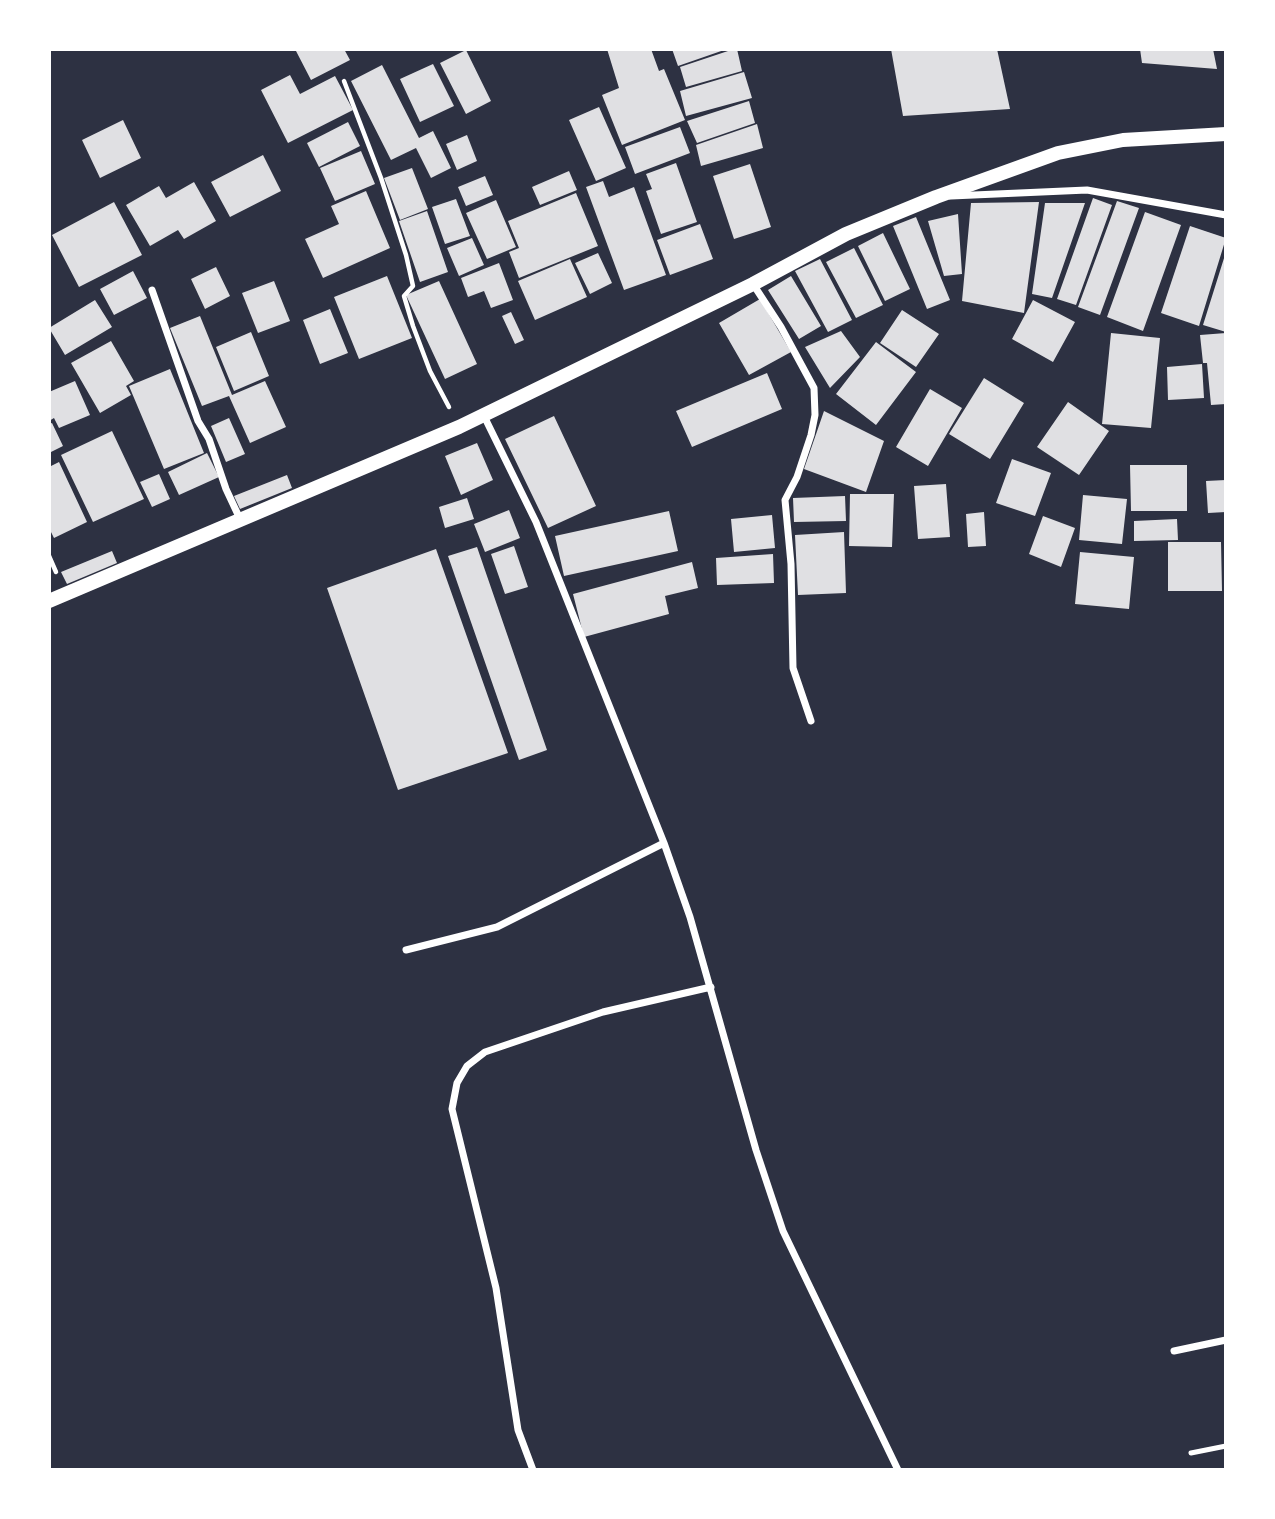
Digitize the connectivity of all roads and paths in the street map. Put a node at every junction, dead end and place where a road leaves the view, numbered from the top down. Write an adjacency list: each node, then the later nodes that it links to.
1 (344, 81): 8 (path)
2 (1226, 134): 3 (main road)
3 (936, 197): 4 (street); 5 (main road)
4 (1226, 215)
5 (753, 284): 7 (main road); 11 (street)
6 (152, 290): 9 (street)
7 (483, 414): 8 (main road); 12 (street)
8 (459, 427): 9 (main road)
9 (240, 519): 10 (main road)
10 (49, 601)
11 (811, 721)
12 (664, 843): 13 (street); 14 (street)
13 (406, 950)
14 (711, 987): 19 (street); 20 (street)
15 (1226, 1340): 16 (street)
16 (1174, 1352)
17 (1226, 1446): 18 (lane)
18 (1191, 1453)
19 (533, 1470)
20 (898, 1470)

